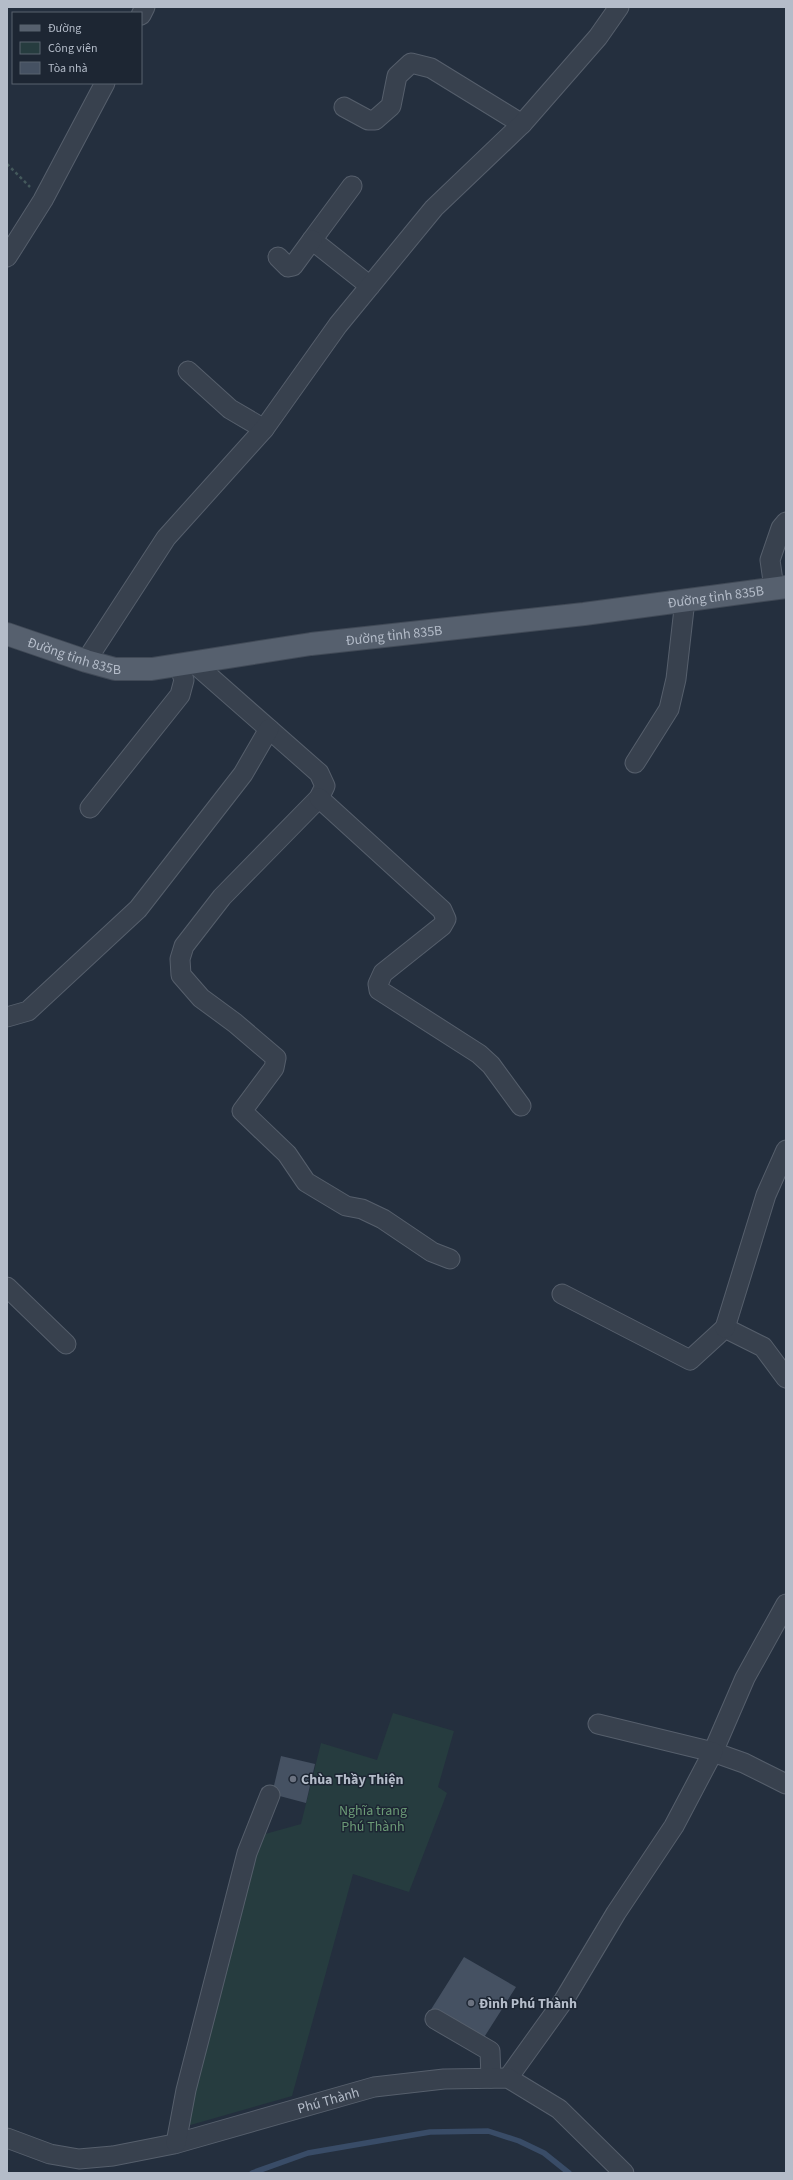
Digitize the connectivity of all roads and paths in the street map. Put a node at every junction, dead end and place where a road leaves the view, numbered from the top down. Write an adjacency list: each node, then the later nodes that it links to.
1 (619, 7): 4 (street)
2 (104, 84): 7 (street)
3 (344, 107): 4 (street)
4 (522, 124): 11 (street)
5 (7, 164): 7 (path)
6 (352, 186): 8 (street)
7 (43, 200): 9 (street)
8 (312, 240): 10 (street); 11 (street)
9 (7, 257)
10 (278, 257)
11 (370, 286): 13 (street)
12 (188, 371): 13 (street)
13 (264, 429): 18 (street)
14 (786, 522): 15 (street)
15 (780, 588): 16 (main road, Đường tỉnh 835B)
16 (686, 600): 19 (main road, Đường tỉnh 835B); 21 (street)
17 (7, 634): 18 (main road, Đường tỉnh 835B)
18 (86, 661): 19 (main road, Đường tỉnh 835B)
19 (186, 664): 20 (street); 23 (street)
20 (269, 730): 22 (street); 24 (street)
21 (635, 763)
22 (319, 798): 25 (street); 27 (street)
23 (90, 808)
24 (7, 1017)
25 (521, 1106)
26 (786, 1150): 30 (street)
27 (450, 1259)
28 (7, 1287): 31 (street)
29 (562, 1294): 30 (street)
30 (725, 1328): 32 (street)
31 (66, 1344)
32 (786, 1378)
33 (786, 1604): 35 (street)
34 (598, 1724): 35 (street)
35 (713, 1752): 36 (street); 39 (street)
36 (786, 1784)
37 (270, 1795): 41 (street)
38 (435, 2019): 39 (street)
39 (500, 2078): 41 (street, Phú Thành); 42 (street)
40 (7, 2138): 41 (street, Phú Thành)
41 (176, 2143)
42 (624, 2173)

